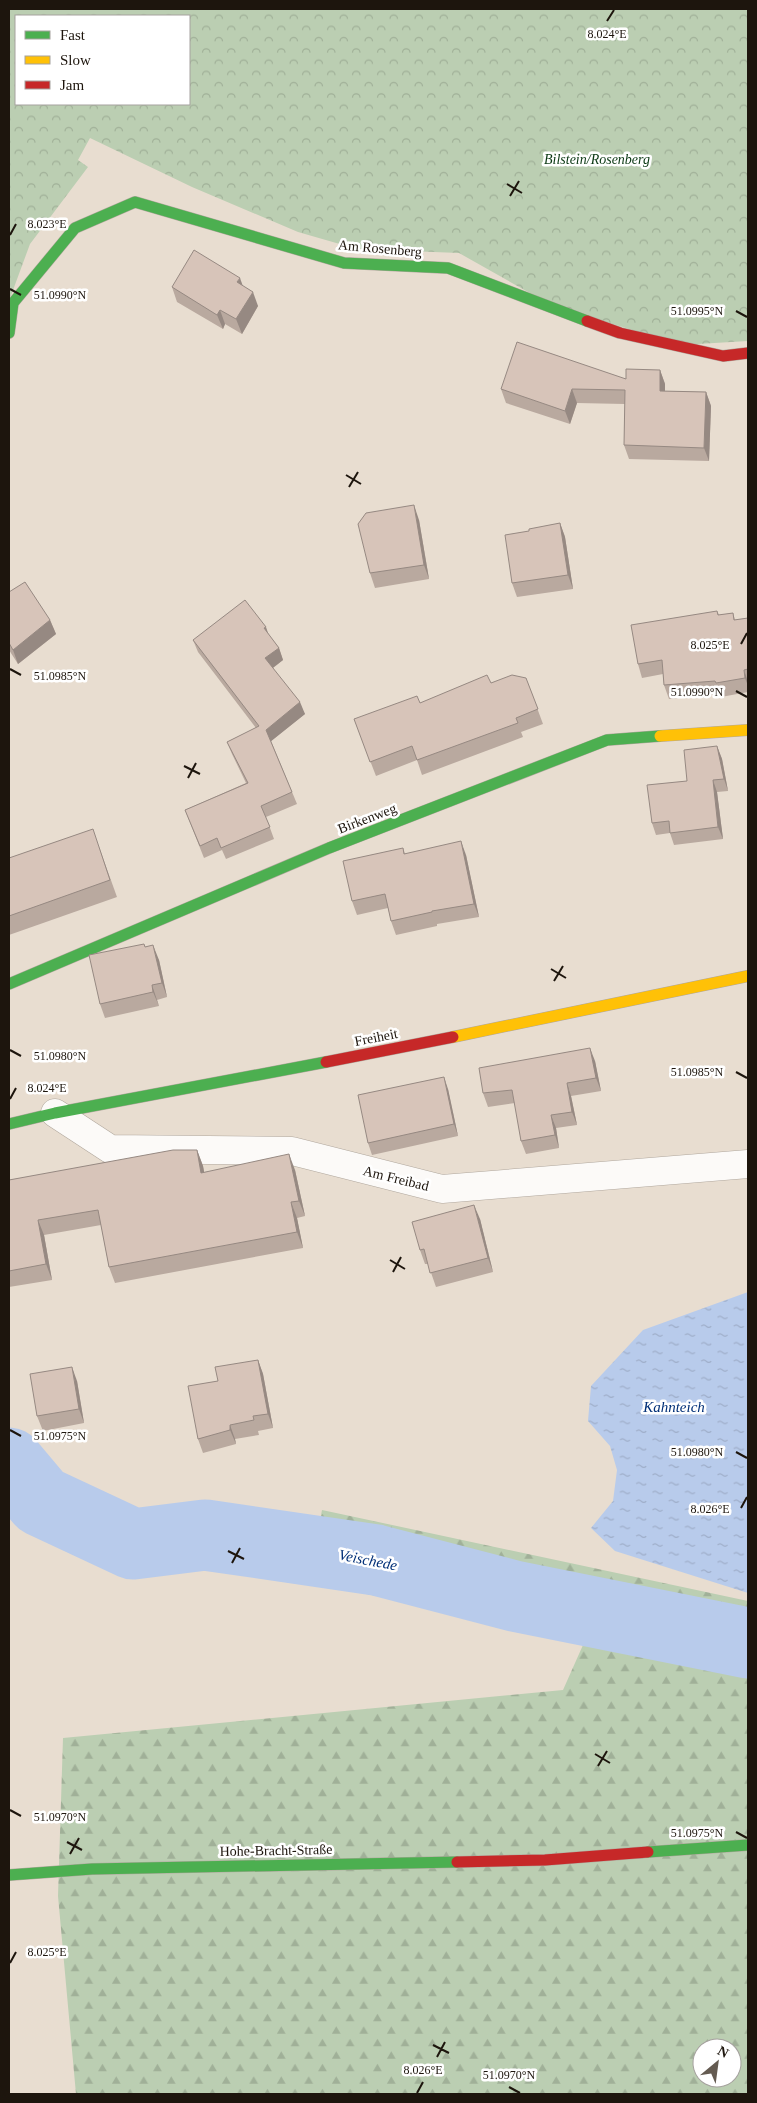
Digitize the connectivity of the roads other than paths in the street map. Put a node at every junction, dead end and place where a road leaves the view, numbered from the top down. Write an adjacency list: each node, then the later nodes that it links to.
1 (9, 333): 2 (street, Am Rosenberg)
2 (748, 353)
3 (748, 730): 5 (street, Birkenweg)
4 (748, 976): 6 (street, Freiheit)
5 (9, 984)
6 (55, 1113): 7 (street, Freiheit); 8 (street, Am Freibad)
7 (9, 1124)
8 (748, 1164)
9 (748, 1845): 10 (street, Hohe-Bracht-Straße)
10 (9, 1875)

